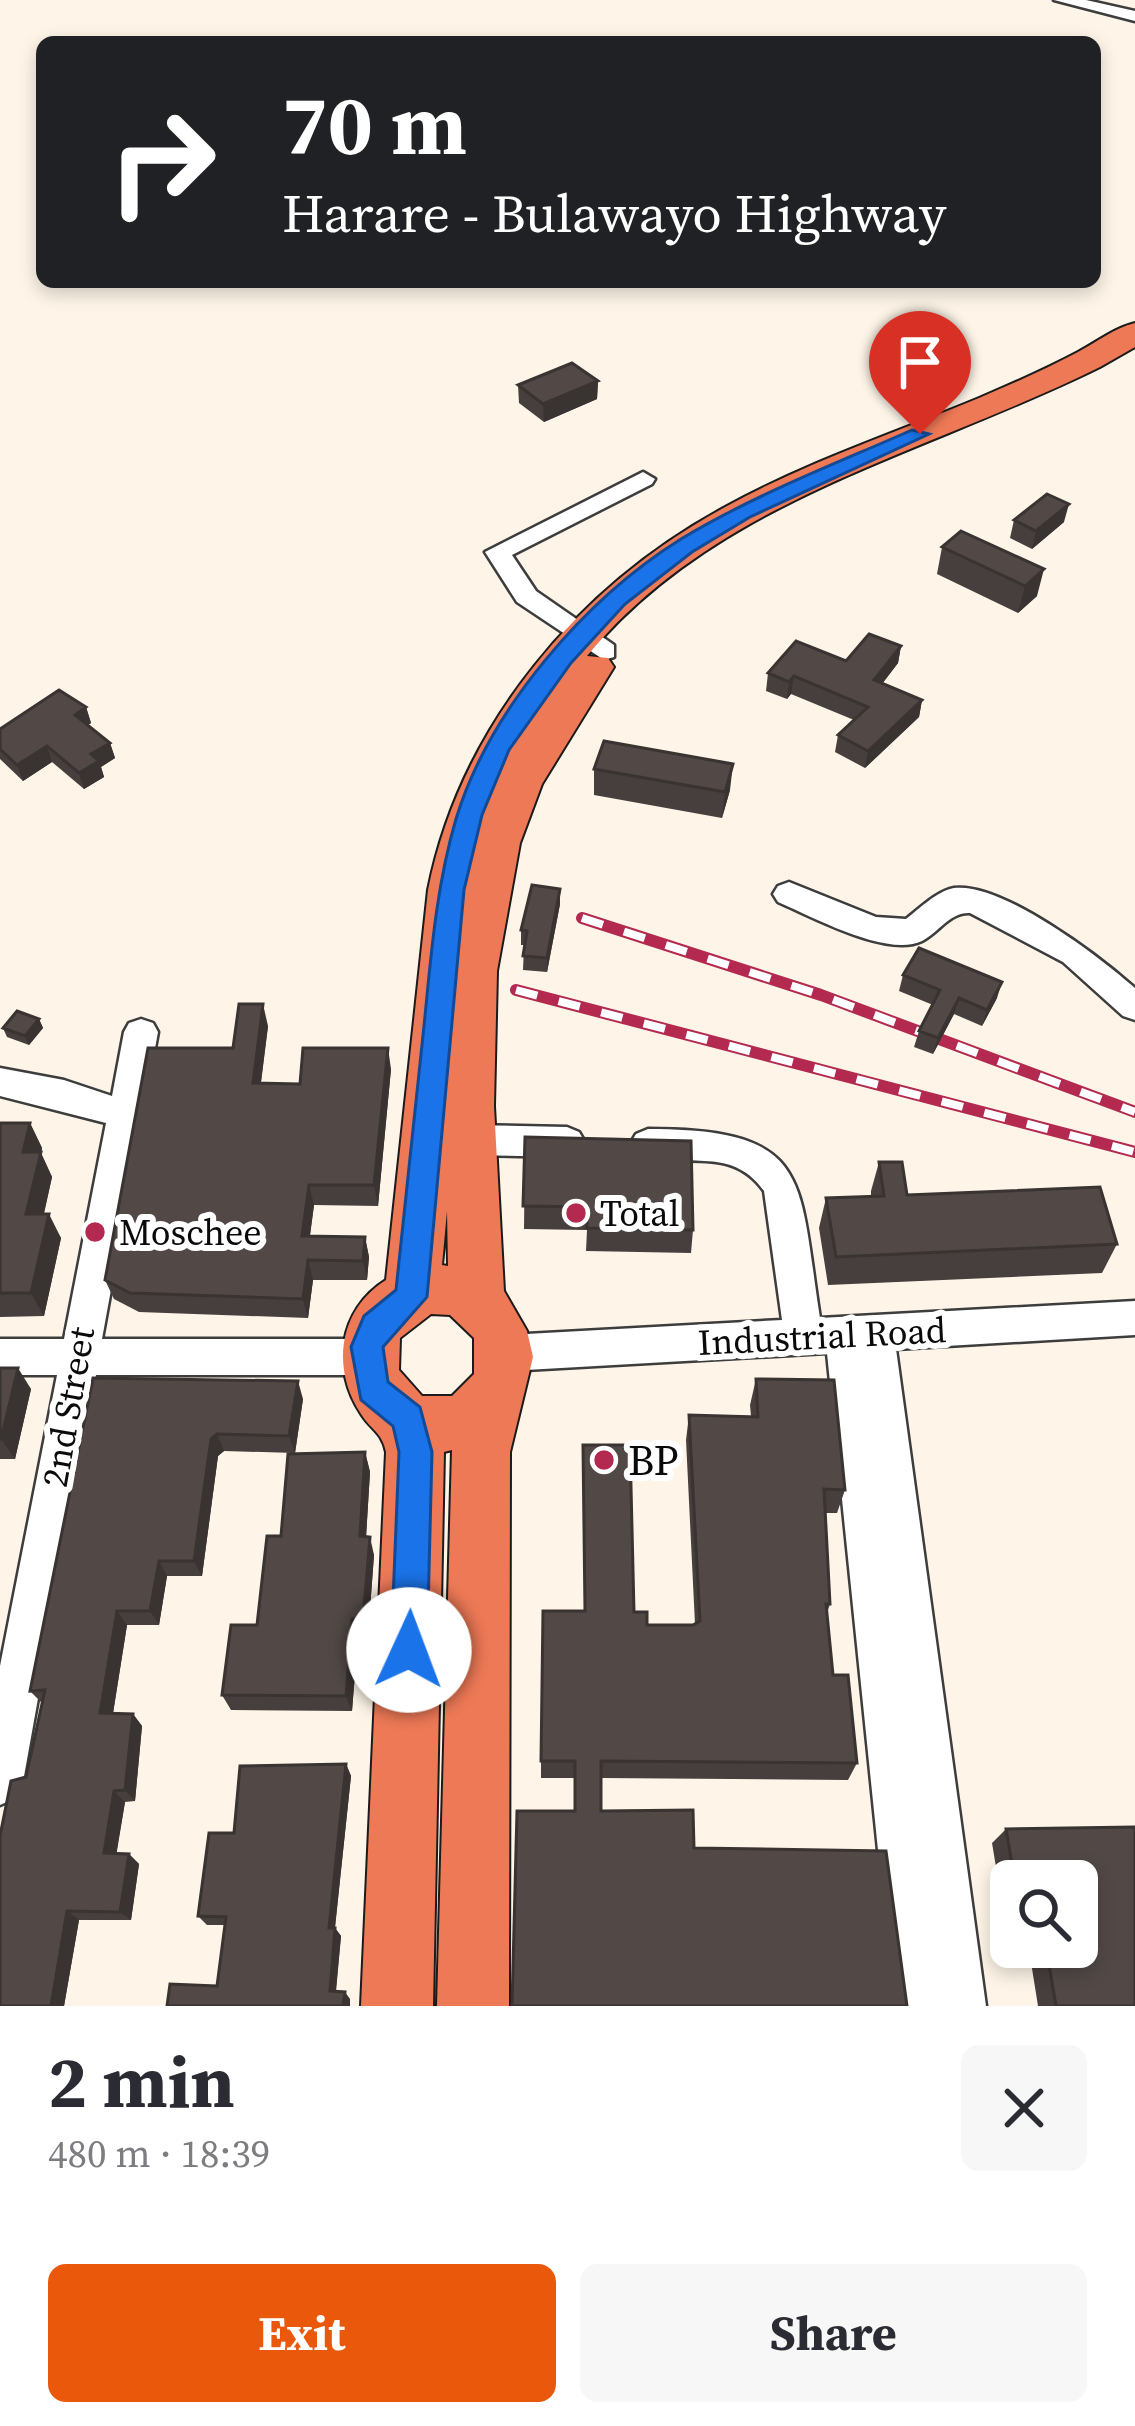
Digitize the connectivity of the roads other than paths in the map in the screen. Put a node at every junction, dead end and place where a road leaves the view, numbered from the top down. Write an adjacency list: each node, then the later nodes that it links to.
1 (1063, 0): 2 (street)
2 (1135, 16)
3 (1135, 333): 6 (highway)
4 (1135, 361): 6 (highway)
5 (644, 479): 6 (street)
6 (593, 644): 12 (highway)
7 (789, 894): 8 (street)
8 (1135, 1007)
9 (141, 1032): 11 (street, 2nd Street)
10 (0, 1082): 11 (street)
11 (124, 1115): 17 (street, 2nd Street)
12 (449, 1140): 13 (highway); 14 (highway); 16 (street)
13 (411, 1297): 14 (highway); 19 (highway)
14 (477, 1301): 20 (highway)
15 (1135, 1318): 16 (street, Industrial Road)
16 (841, 1336): 20 (street, Industrial Road); 27 (street); 28 (street)
17 (77, 1355): 18 (street); 19 (street); 24 (street, 2nd Street)
18 (0, 1357)
19 (366, 1357): 21 (highway)
20 (501, 1373): 21 (highway); 23 (highway)
21 (408, 1418): 22 (highway)
22 (409, 1650): 23 (highway); 25 (highway)
23 (478, 1650): 26 (highway)
24 (0, 1782)
25 (397, 2006)
26 (473, 2006)
27 (918, 2006)
28 (962, 2006)

